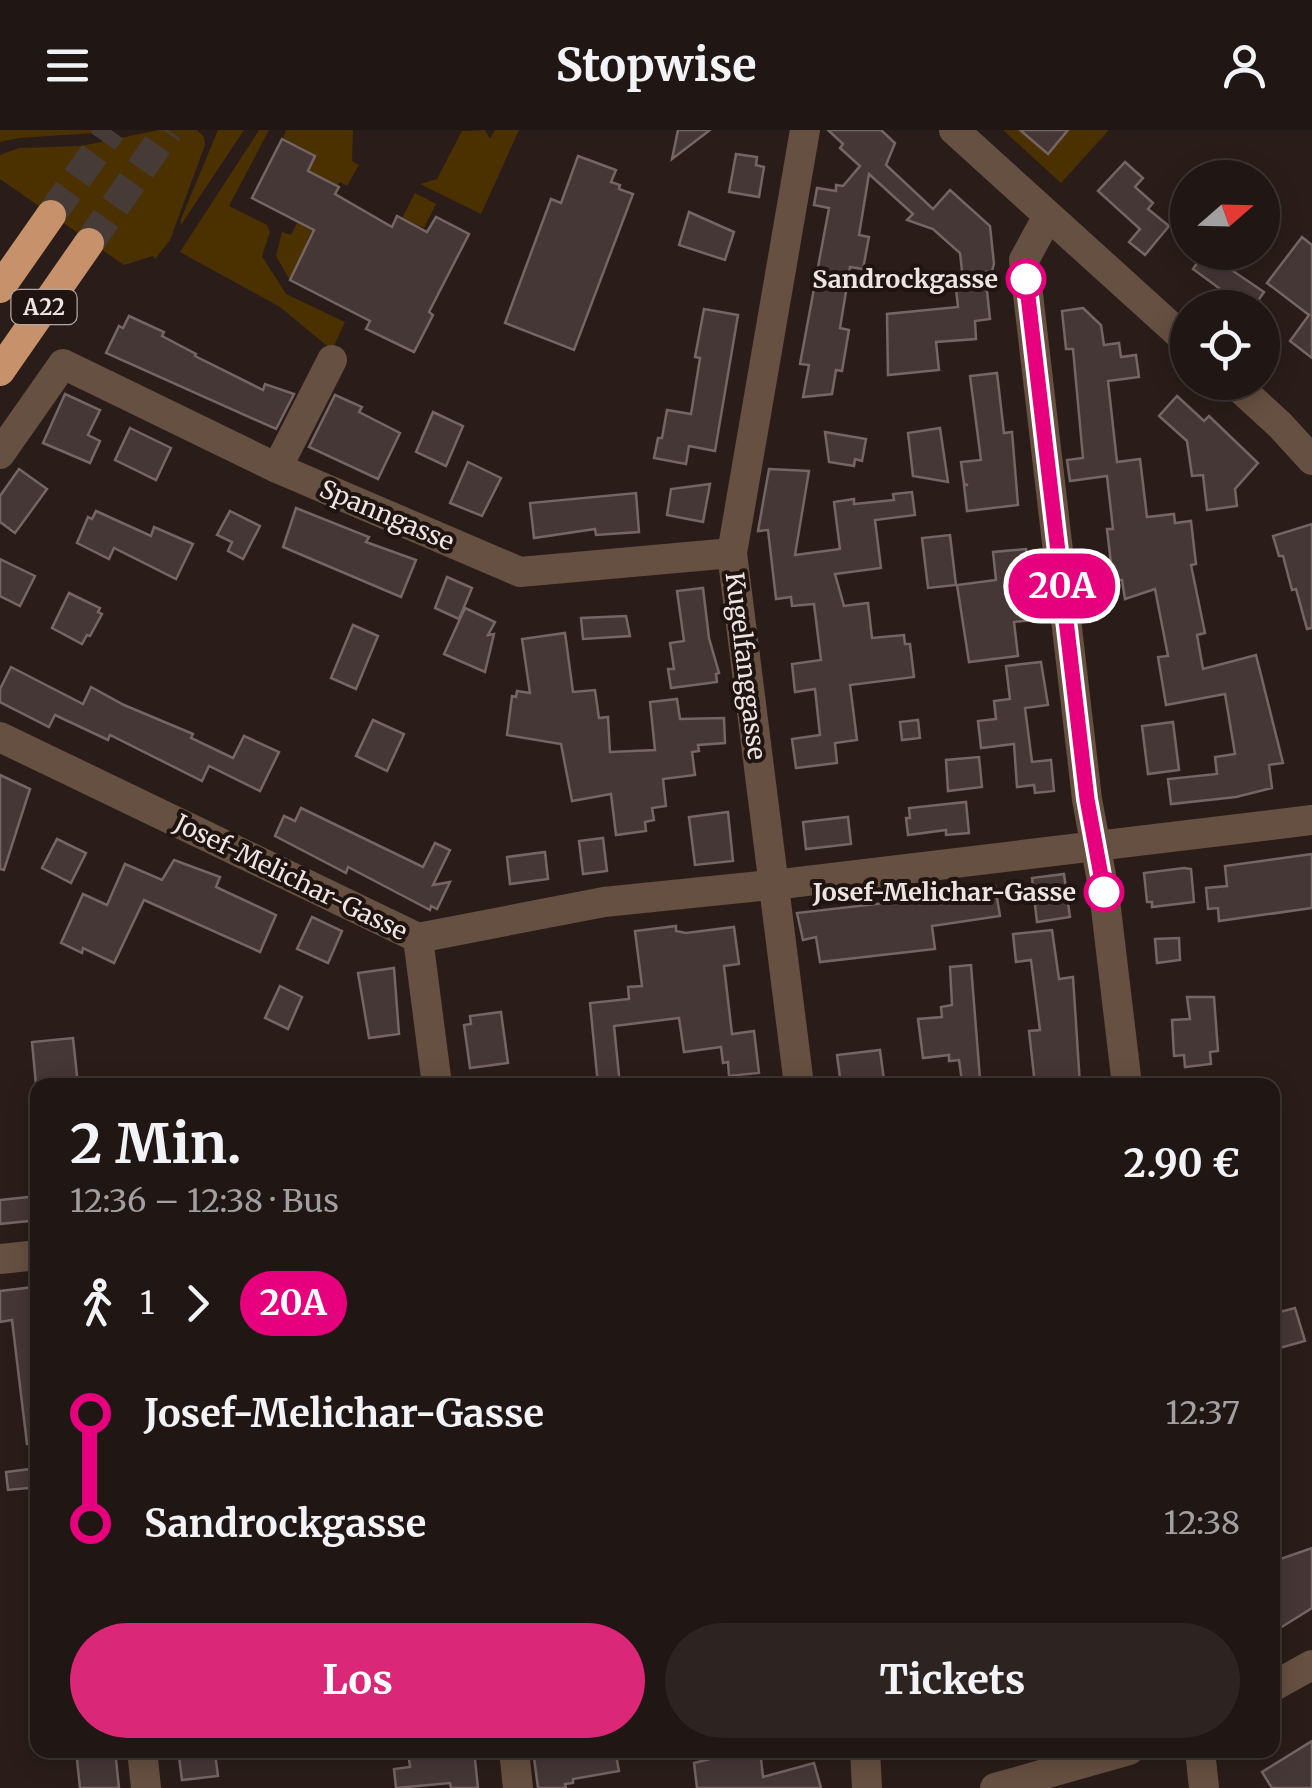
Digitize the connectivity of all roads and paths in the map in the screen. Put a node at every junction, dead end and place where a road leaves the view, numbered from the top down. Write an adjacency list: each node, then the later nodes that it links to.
1 (805, 130): 14 (street, Kugelfanggasse)
2 (954, 130): 4 (street)
3 (51, 215): 6 (highway, A22)
4 (1048, 216): 7 (street); 17 (street)
5 (89, 243): 9 (highway, A22)
6 (0, 288)
7 (1170, 326)
8 (332, 360): 13 (street)
9 (0, 371)
10 (1252, 400): 12 (street)
11 (0, 454): 13 (street, Spanngasse)
12 (1312, 460)
13 (277, 468): 14 (street, Spanngasse)
14 (732, 553): 18 (street, Kugelfanggasse)
15 (0, 736): 19 (street, Josef-Melichar-Gasse)
16 (1312, 820): 17 (street, Josef-Melichar-Gasse)
17 (1096, 847): 18 (street, Josef-Melichar-Gasse); 22 (street)
18 (774, 884): 19 (street, Josef-Melichar-Gasse); 21 (street, Kugelfanggasse)
19 (418, 938): 20 (street)
20 (436, 1078)
21 (798, 1078)
22 (1126, 1078)
23 (30, 1255): 24 (street)
24 (0, 1258)
25 (1312, 1665): 26 (street)
26 (1280, 1683)
27 (143, 1758): 32 (street)
28 (515, 1758): 33 (street)
29 (865, 1758): 34 (street)
30 (1101, 1758): 35 (street)
31 (1201, 1758): 36 (street)
32 (146, 1788)
33 (518, 1788)
34 (867, 1788)
35 (995, 1788)
36 (1204, 1788)

